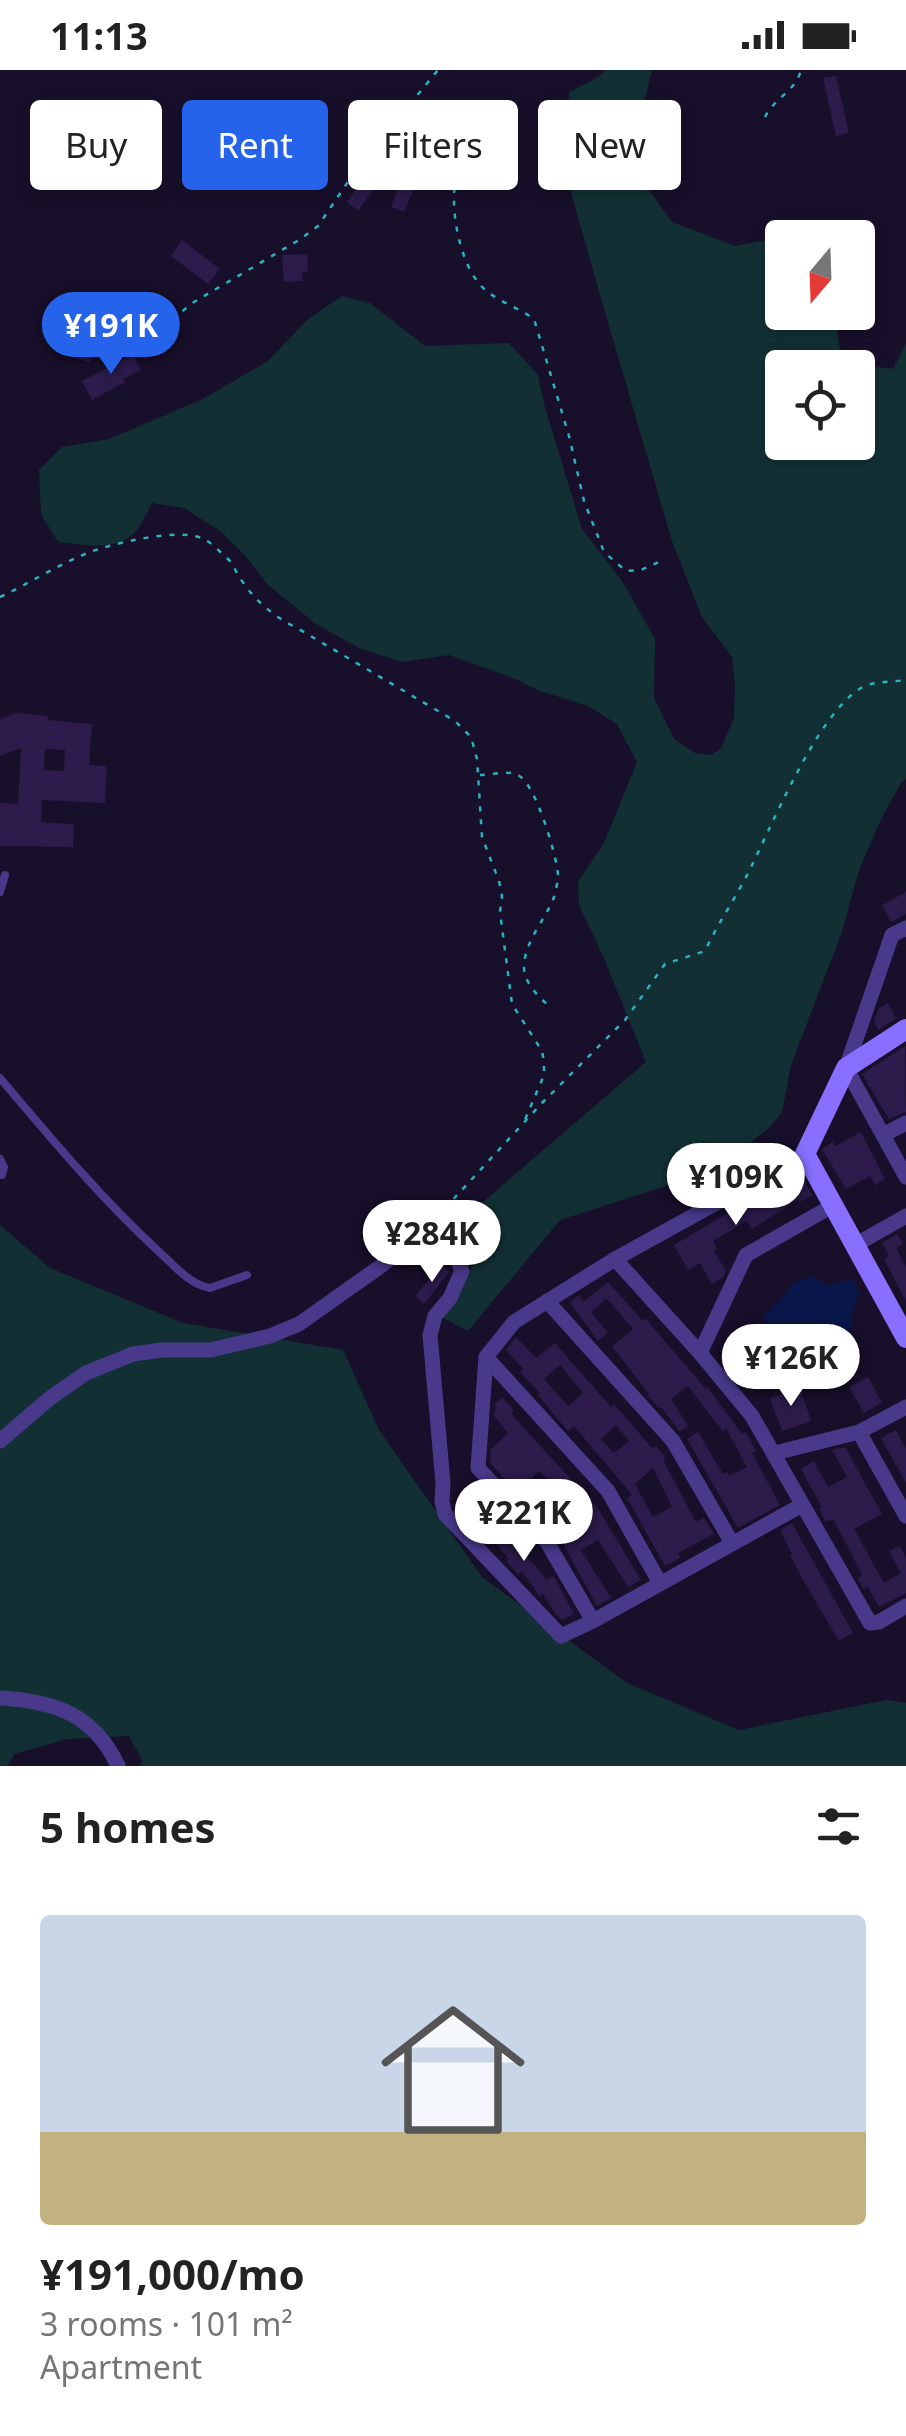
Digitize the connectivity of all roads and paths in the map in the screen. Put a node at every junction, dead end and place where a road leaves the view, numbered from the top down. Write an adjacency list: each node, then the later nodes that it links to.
1 (438, 70): 3 (path)
2 (800, 70): 4 (path)
3 (413, 100)
4 (765, 117)
5 (348, 182): 7 (path)
6 (454, 190): 8 (path)
7 (117, 346)
8 (661, 561)
9 (0, 596): 11 (path)
10 (906, 680): 19 (path)
11 (478, 776): 15 (path); 19 (path)
12 (4, 874): 13 (lane)
13 (0, 892)
14 (906, 928): 17 (street)
15 (549, 1006)
16 (906, 1030): 17 (street)
17 (846, 1068): 21 (street); 22 (street)
18 (0, 1078): 31 (lane)
19 (524, 1122): 28 (path)
20 (906, 1123): 21 (street)
21 (883, 1135): 25 (street)
22 (805, 1154): 26 (street); 30 (street)
23 (0, 1159): 24 (lane)
24 (2, 1175)
25 (906, 1177)
26 (834, 1205): 29 (street); 35 (street)
27 (906, 1216): 29 (street)
28 (427, 1227): 39 (street); 46 (street)
29 (855, 1246): 33 (street)
30 (615, 1259): 32 (street); 35 (street)
31 (246, 1275)
32 (547, 1301): 36 (street); 43 (street)
33 (900, 1313): 34 (street)
34 (906, 1338)
35 (700, 1353): 40 (street)
36 (486, 1357): 44 (street); 46 (street)
37 (906, 1407): 38 (street)
38 (858, 1432): 40 (street); 42 (street)
39 (0, 1441)
40 (775, 1453): 41 (street)
41 (802, 1505): 43 (street); 45 (street)
42 (906, 1516)
43 (732, 1543): 44 (street)
44 (660, 1584): 46 (street)
45 (906, 1606)
46 (592, 1621)
47 (0, 1698): 48 (street)
48 (118, 1766)

